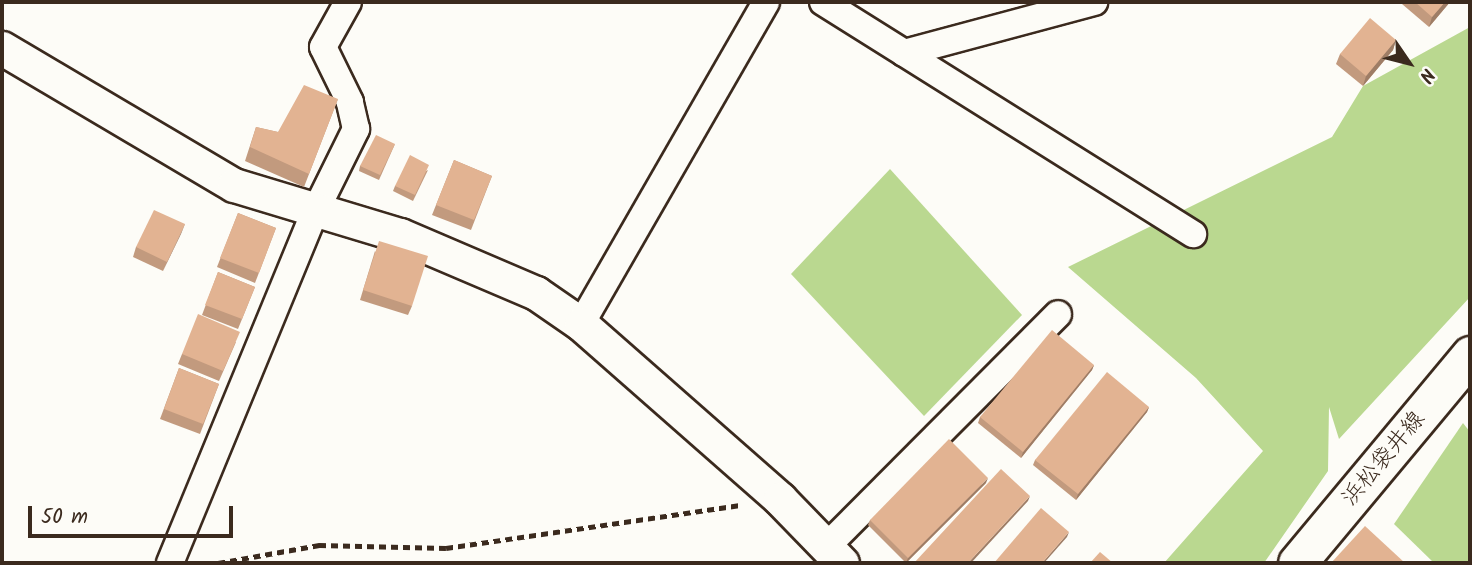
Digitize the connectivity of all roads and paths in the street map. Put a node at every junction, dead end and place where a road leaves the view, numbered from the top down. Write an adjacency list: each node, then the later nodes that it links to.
1 (348, 2): 7 (street)
2 (766, 2): 10 (street)
3 (824, 2): 6 (street)
4 (1094, 2): 6 (street)
5 (2, 48): 7 (street)
6 (904, 52): 8 (street)
7 (315, 212): 10 (street); 14 (street)
8 (1193, 234)
9 (1058, 314): 13 (street)
10 (580, 324): 12 (street)
11 (1470, 355): 16 (main road, 浜松袋井線)
12 (780, 499): 13 (street); 15 (path)
13 (834, 555)
14 (170, 563)
15 (218, 563)
16 (1297, 563)

